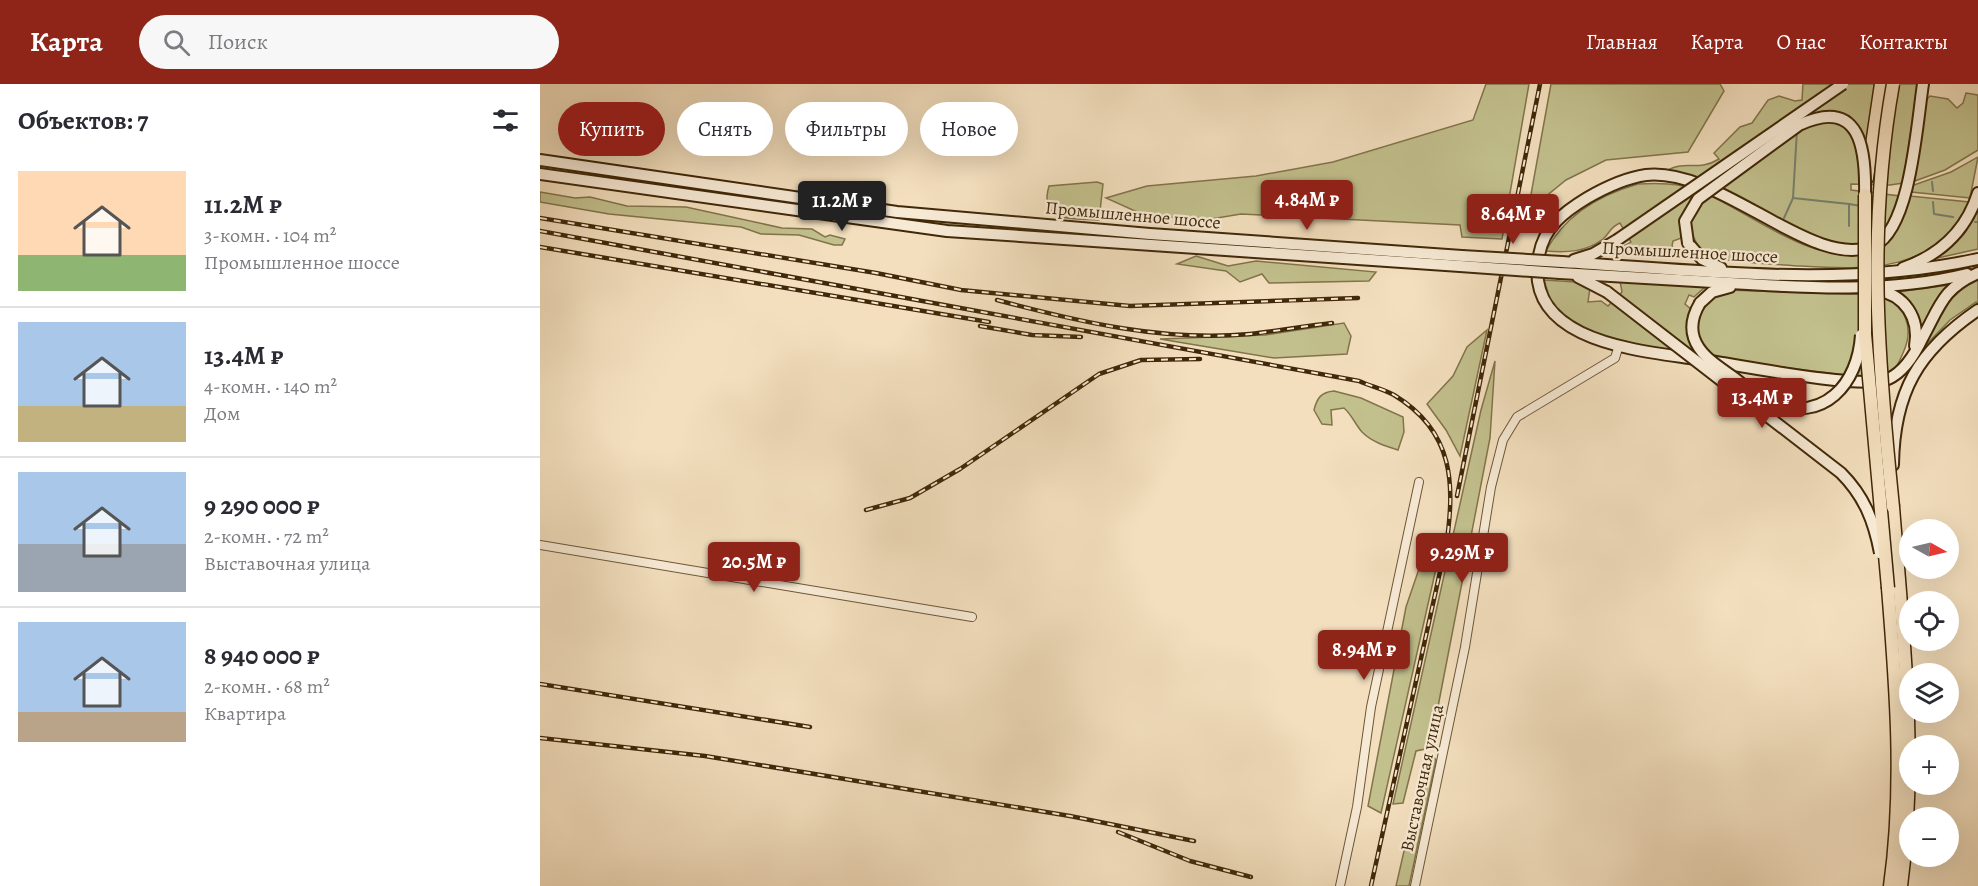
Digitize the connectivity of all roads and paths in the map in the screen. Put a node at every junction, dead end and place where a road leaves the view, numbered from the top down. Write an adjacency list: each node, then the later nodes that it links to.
1 (1843, 84): 15 (main road, bridge)
2 (1881, 84): 10 (highway, bridge)
3 (1893, 84): 25 (highway, bridge)
4 (1923, 84): 22 (main road)
5 (540, 160): 7 (main road, Промышленное шоссе)
6 (540, 174): 9 (main road, Промышленное шоссе)
7 (674, 180): 9 (main road); 11 (main road, Промышленное шоссе)
8 (1978, 193): 18 (main road)
9 (672, 194): 12 (main road, Промышленное шоссе)
10 (1865, 195): 16 (main road, bridge); 20 (highway, bridge)
11 (1041, 224): 12 (main road); 14 (main road, Промышленное шоссе)
12 (1040, 238): 14 (main road, Промышленное шоссе)
13 (1978, 259): 18 (main road, Промышленное шоссе)
14 (1461, 261): 15 (main road, Промышленное шоссе, bridge)
15 (1561, 267): 16 (main road, Промышленное шоссе); 19 (main road, Промышленное шоссе); 27 (main road, bridge)
16 (1733, 271): 18 (main road, Промышленное шоссе)
17 (1978, 272): 20 (main road, Промышленное шоссе); 23 (main road)
18 (1880, 274)
19 (1754, 285): 20 (main road, Промышленное шоссе); 20 (main road, bridge)
20 (1861, 286): 23 (main road); 27 (highway, bridge)
21 (1978, 310): 25 (main road, bridge)
22 (1619, 345): 23 (main road); 30 (street, Выставочная улица)
23 (1911, 357)
24 (1419, 482): 29 (street)
25 (1893, 507): 32 (highway)
26 (540, 545): 28 (street)
27 (1888, 588): 31 (highway)
28 (972, 617)
29 (1340, 886)
30 (1415, 886)
31 (1890, 886)
32 (1901, 886)

